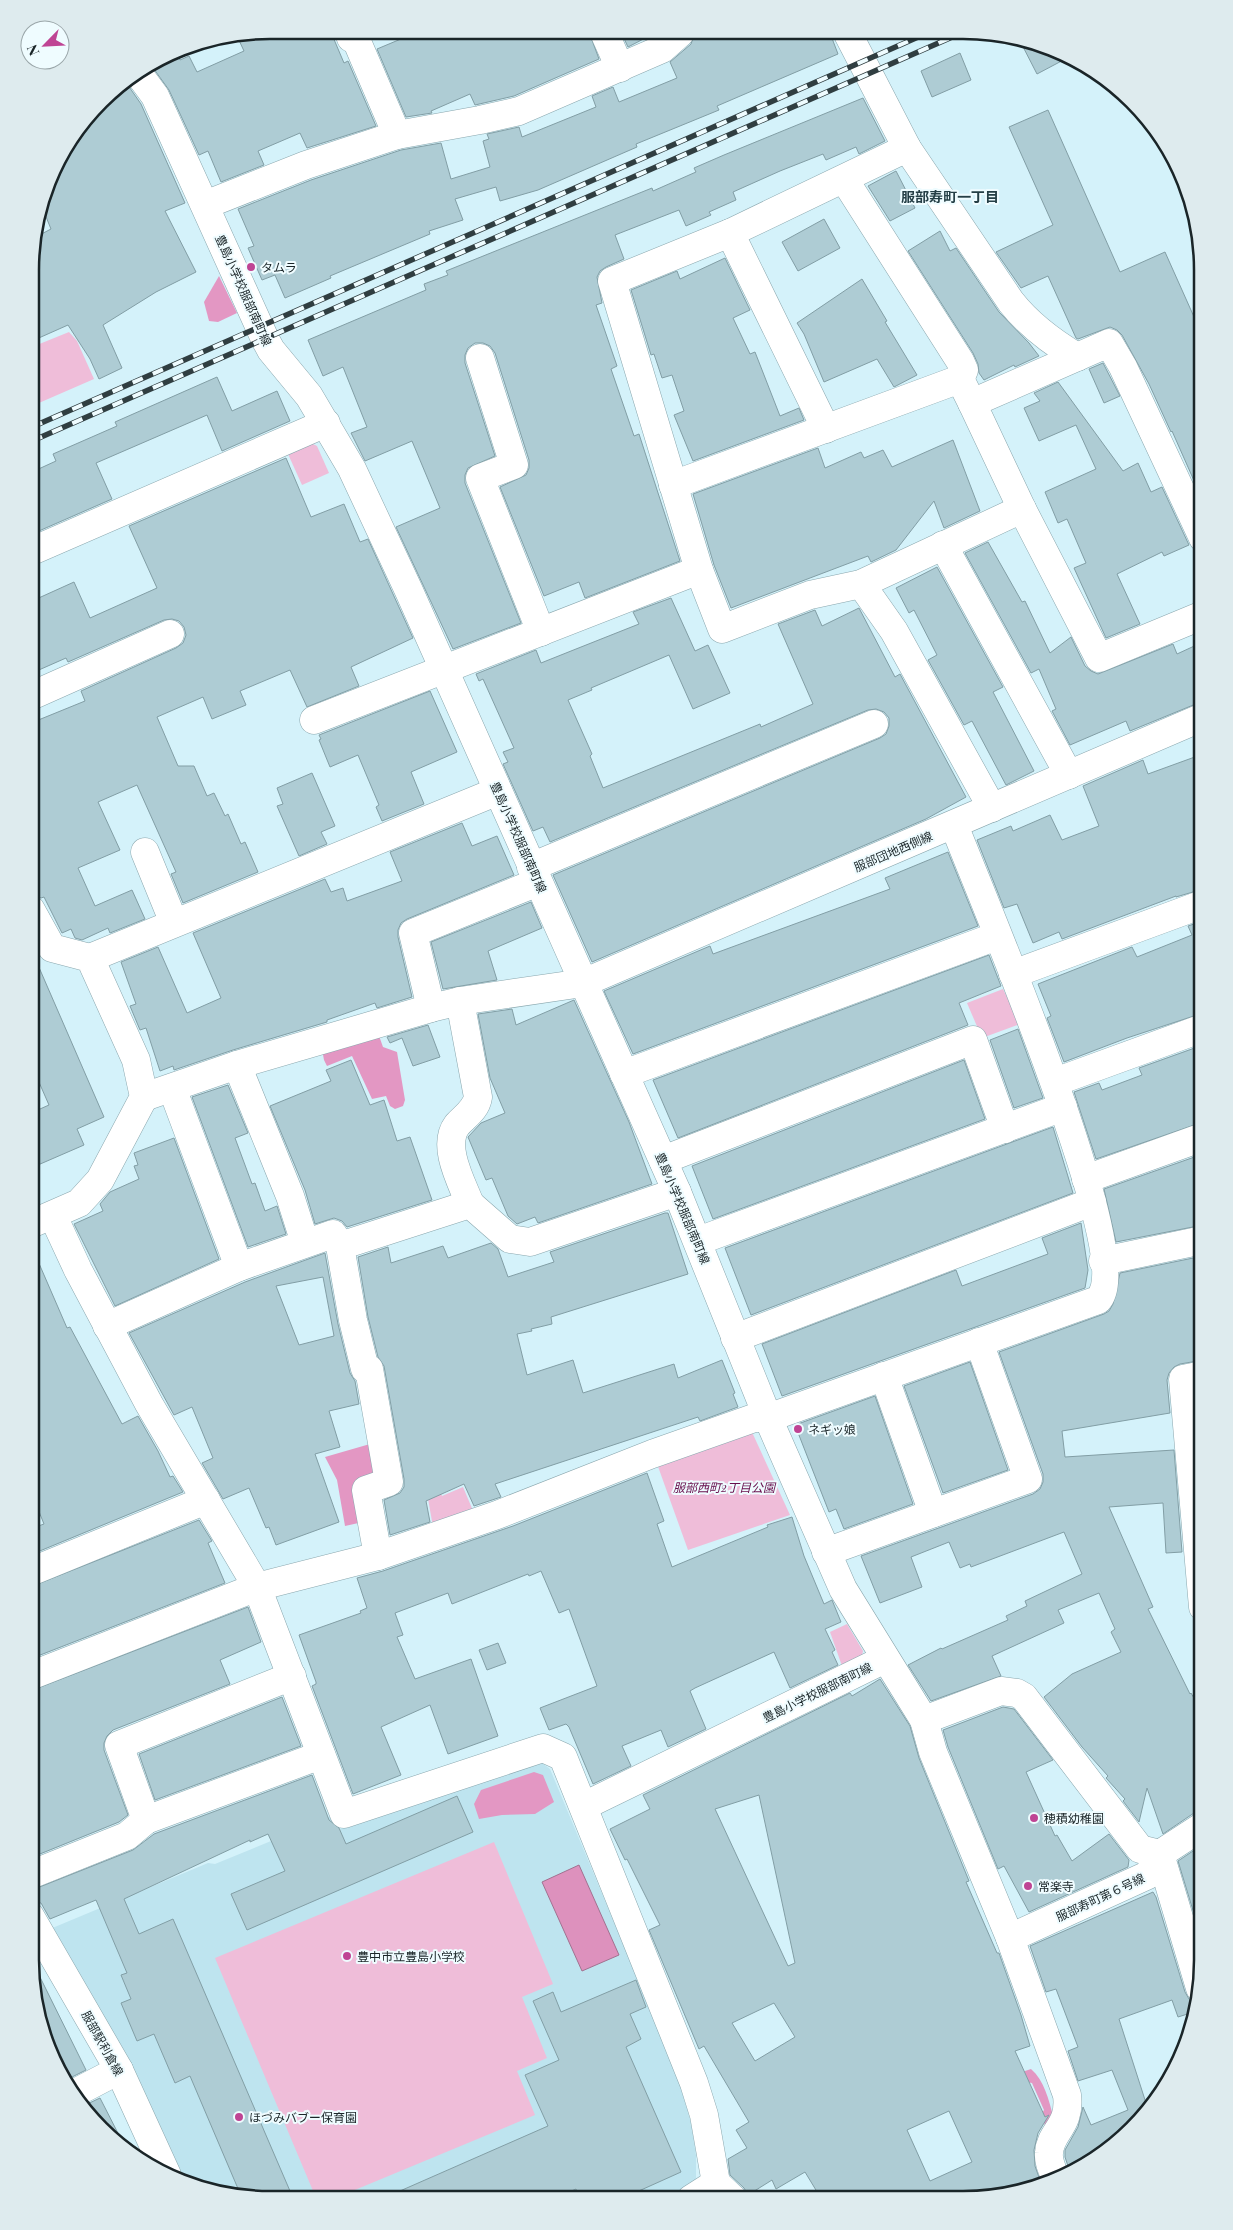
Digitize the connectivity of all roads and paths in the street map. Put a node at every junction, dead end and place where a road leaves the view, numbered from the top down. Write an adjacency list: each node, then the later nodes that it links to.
1 (359, 39): 7 (street)
2 (607, 39): 5 (street)
3 (673, 39): 5 (street)
4 (851, 39): 8 (street)
5 (620, 68): 7 (street)
6 (141, 78): 10 (street, 豊島小学校服部南町線)
7 (397, 135): 10 (street)
8 (907, 148): 9 (street); 12 (street)
9 (844, 179): 11 (street); 14 (street)
10 (206, 205): 16 (street, 豊島小学校服部南町線)
11 (730, 233): 17 (street); 18 (street)
12 (1077, 357): 15 (street); 20 (street)
13 (480, 358): 26 (street)
14 (960, 379): 15 (street); 17 (street)
15 (972, 403): 19 (street)
16 (326, 423): 22 (street); 28 (street, 豊島小学校服部南町線)
17 (826, 428): 18 (street)
18 (674, 485): 23 (street)
19 (1022, 509): 21 (street); 25 (street)
20 (1194, 519)
21 (943, 545): 24 (street); 33 (street)
22 (39, 548)
23 (699, 570): 24 (street); 26 (street)
24 (861, 584): 35 (street)
25 (1194, 619)
26 (540, 632): 28 (street)
27 (170, 634): 29 (street)
28 (444, 670): 30 (street); 34 (street, 豊島小学校服部南町線)
29 (39, 693)
30 (314, 720)
31 (1194, 721): 33 (street, 服部団地西側線)
32 (874, 724): 38 (street)
33 (1069, 775): 35 (street, 服部団地西側線)
34 (498, 791): 38 (street, 豊島小学校服部南町線); 40 (street)
35 (992, 808): 36 (street, 服部団地西側線)
36 (954, 825): 42 (street); 45 (street, 服部団地西側線)
37 (145, 852): 40 (street)
38 (535, 874): 45 (street, 豊島小学校服部南町線); 47 (street)
39 (1194, 907): 44 (street)
40 (174, 923): 43 (street)
41 (39, 924): 43 (street)
42 (997, 936): 44 (street); 50 (street)
43 (90, 958): 53 (street)
44 (1013, 974): 51 (street)
45 (583, 983): 46 (street, 服部団地西側線); 50 (street, 豊島小学校服部南町線)
46 (460, 1002): 47 (street, 服部団地西側線); 60 (street)
47 (431, 1008): 49 (street, 服部団地西側線)
48 (1194, 1031): 51 (street)
49 (237, 1065): 52 (street, 服部団地西側線); 64 (street)
50 (624, 1074): 57 (street, 豊島小学校服部南町線)
51 (1055, 1082): 54 (street)
52 (172, 1088): 53 (street, 服部団地西側線); 67 (street)
53 (144, 1097): 61 (street)
54 (1063, 1107): 55 (street); 58 (street)
55 (1005, 1129): 57 (street); 62 (street)
56 (1194, 1142): 58 (street)
57 (663, 1160): 59 (street, 豊島小学校服部南町線)
58 (1089, 1191): 66 (street); 69 (street)
59 (677, 1192): 60 (street); 62 (street, 豊島小学校服部南町線)
60 (470, 1204): 65 (street)
61 (42, 1220): 68 (street)
62 (698, 1241): 69 (street, 豊島小学校服部南町線)
63 (1194, 1242): 66 (street)
64 (305, 1243): 65 (street); 67 (street)
65 (340, 1246): 78 (street)
66 (1103, 1260): 70 (street)
67 (239, 1267): 68 (street)
68 (107, 1326): 74 (street)
69 (735, 1338): 73 (street, 豊島小学校服部南町線)
70 (979, 1342): 71 (street); 76 (street)
71 (884, 1376): 73 (street); 76 (street)
72 (1194, 1377): 75 (street)
73 (768, 1418): 77 (street, 豊島小学校服部南町線); 78 (street)
74 (206, 1500): 79 (street); 80 (street)
75 (1194, 1509)
76 (933, 1513): 77 (street)
77 (826, 1552): 81 (street, 豊島小学校服部南町線)
78 (378, 1556): 80 (street)
79 (39, 1568)
80 (257, 1587): 82 (street); 83 (street)
81 (884, 1659): 84 (street); 86 (street, 豊島小学校服部南町線)
82 (39, 1672)
83 (292, 1676): 85 (street); 87 (street)
84 (924, 1720): 89 (street); 92 (street)
85 (321, 1755): 86 (street); 87 (street)
86 (584, 1806): 98 (street)
87 (146, 1820): 90 (street)
88 (1194, 1831): 89 (street, 服部寿町第６号線)
89 (1160, 1854): 92 (street, 服部寿町第６号線); 93 (street)
90 (39, 1871)
91 (39, 1932): 94 (street, 服部駅利倉線)
92 (1010, 1938): 97 (street)
93 (1194, 1968)
94 (119, 2070): 95 (street); 96 (street, 服部駅利倉線)
95 (79, 2091)
96 (161, 2163)
97 (1054, 2173)
98 (725, 2191)

